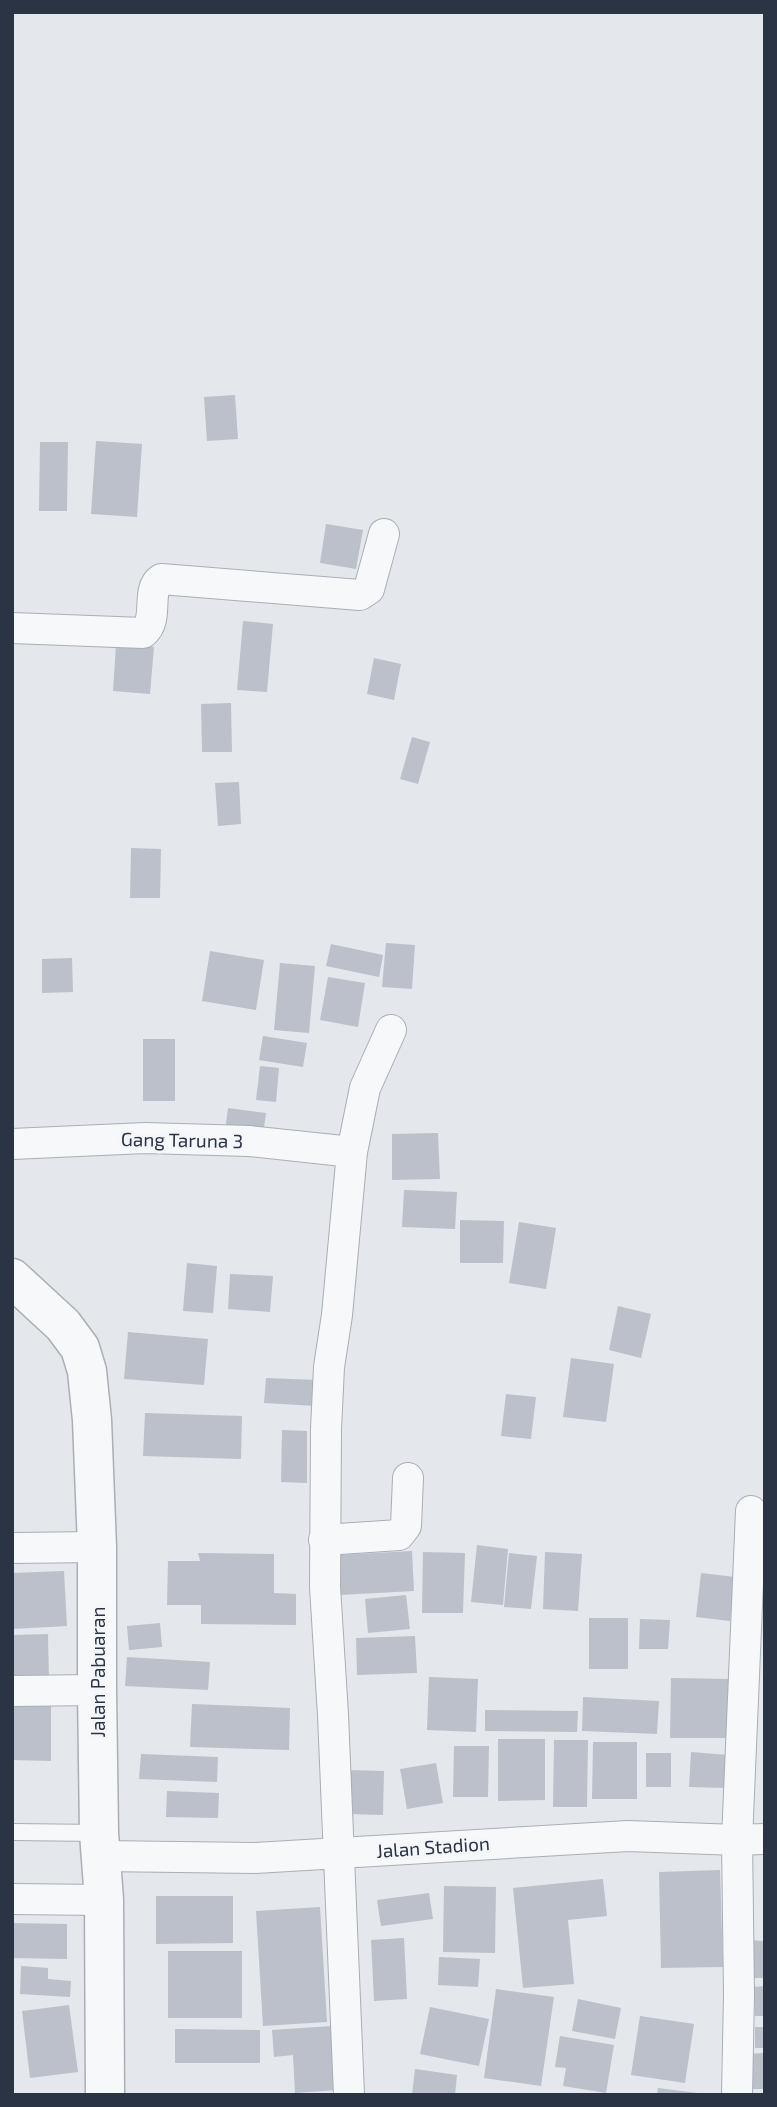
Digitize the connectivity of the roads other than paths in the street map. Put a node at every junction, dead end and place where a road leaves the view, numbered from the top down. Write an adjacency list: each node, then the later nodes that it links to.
1 (384, 534): 2 (street)
2 (12, 628)
3 (391, 1030): 5 (street)
4 (12, 1144): 5 (street, Gang Taruna 3)
5 (352, 1152): 9 (street)
6 (12, 1278): 10 (street, Jalan Pabuaran)
7 (408, 1478): 9 (street)
8 (751, 1511): 15 (street)
9 (324, 1539): 17 (street)
10 (97, 1547): 11 (street); 12 (street, Jalan Pabuaran)
11 (12, 1548)
12 (97, 1690): 13 (street); 16 (street, Jalan Pabuaran)
13 (12, 1691)
14 (12, 1832): 16 (lane)
15 (751, 1839): 17 (street, Jalan Stadion); 22 (street)
16 (100, 1845): 17 (street, Jalan Stadion); 19 (street, Jalan Pabuaran)
17 (340, 1854): 21 (street)
18 (12, 1899): 19 (street)
19 (104, 1900): 20 (street, Jalan Pabuaran)
20 (105, 2095)
21 (349, 2095)
22 (737, 2095)

